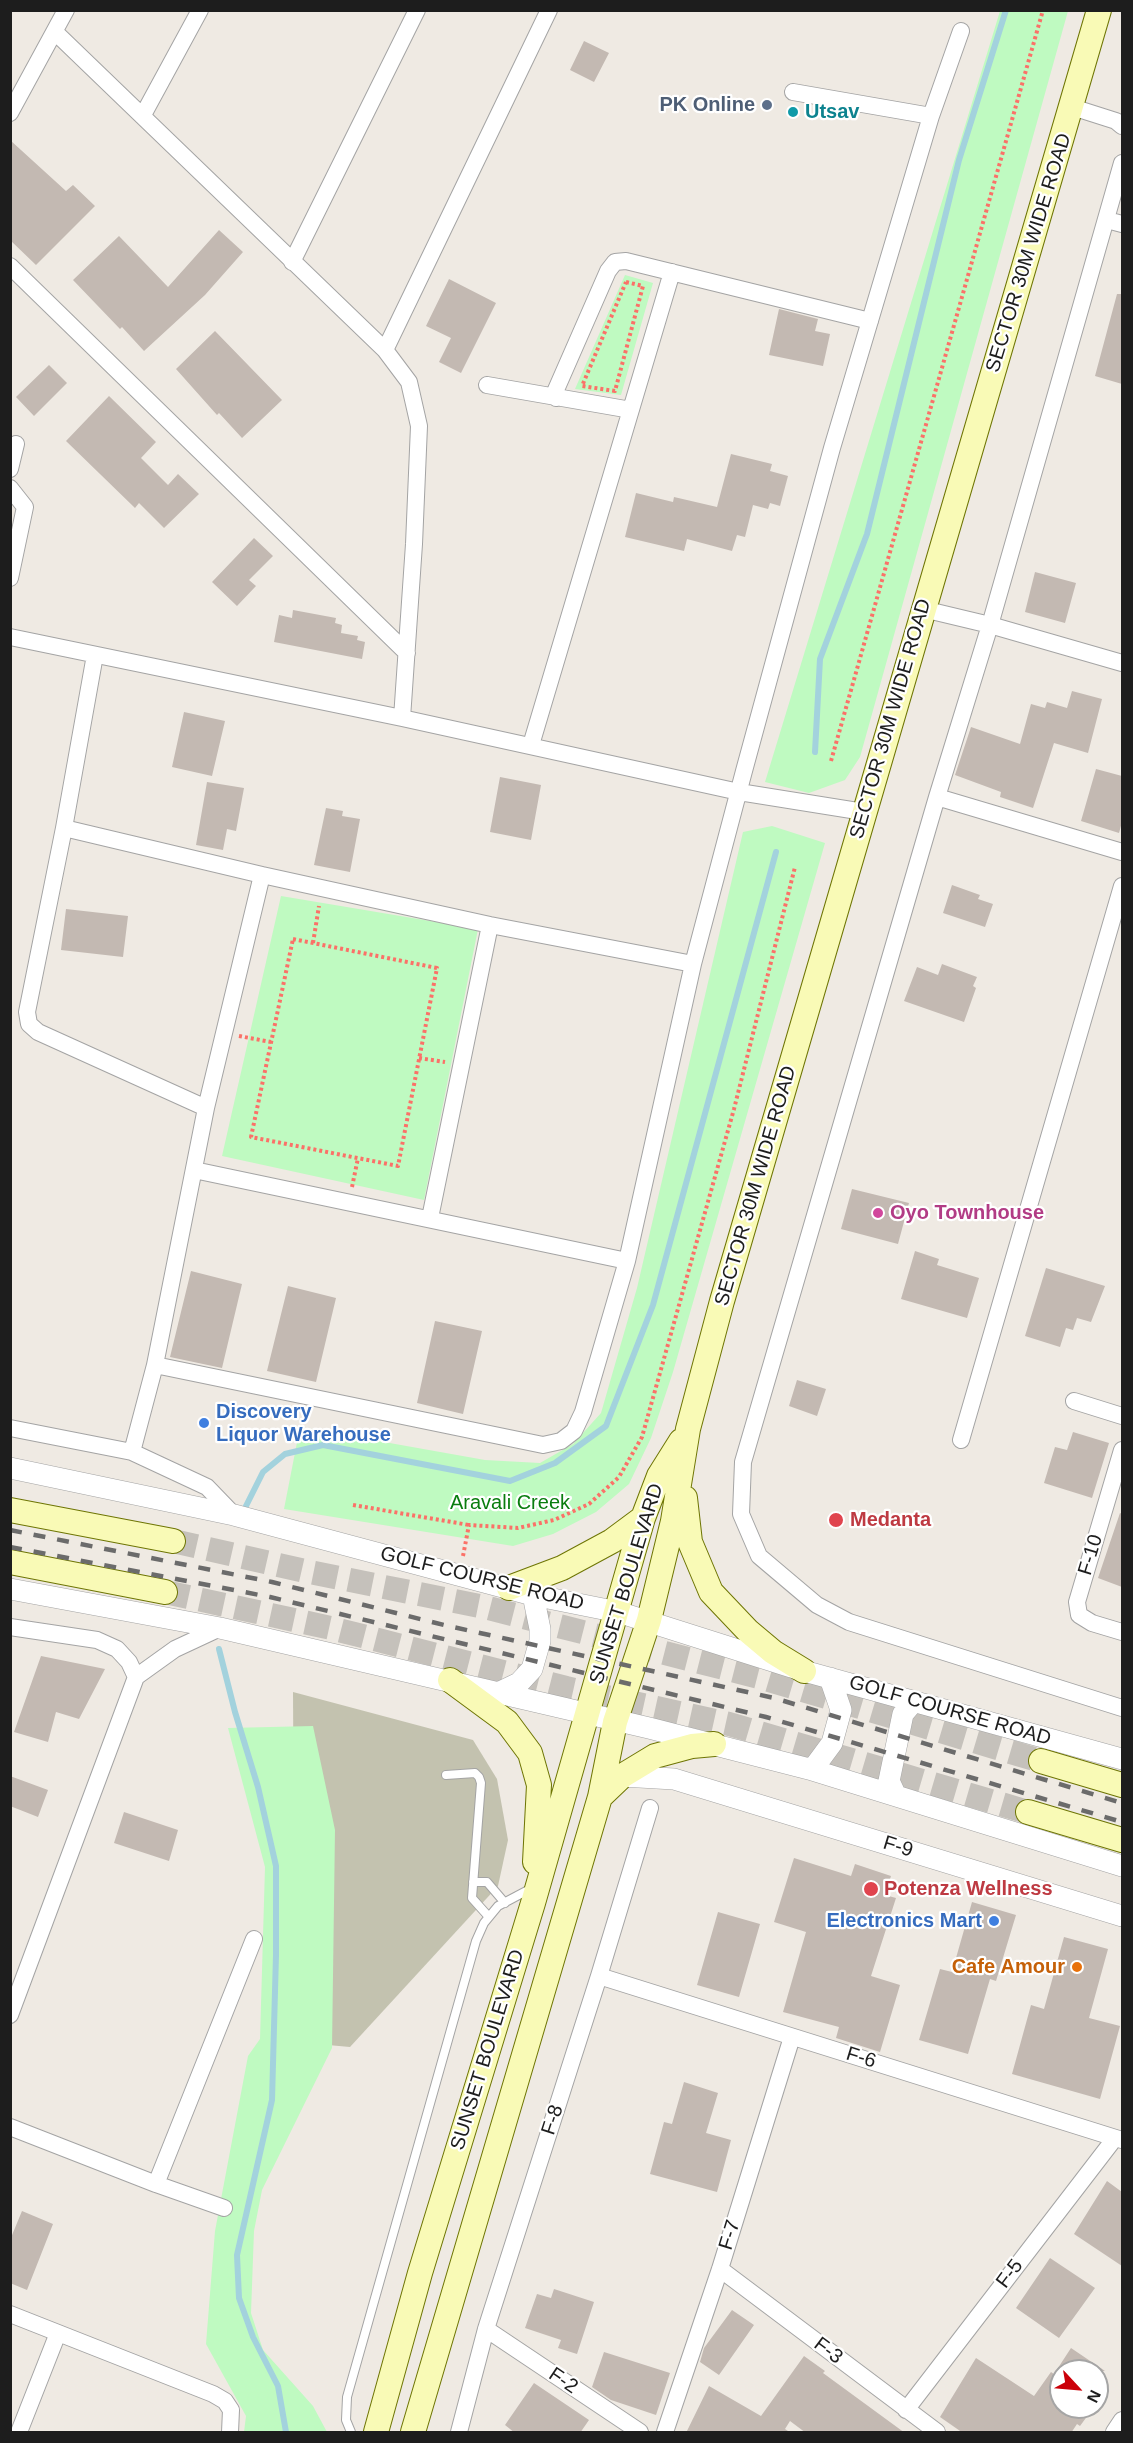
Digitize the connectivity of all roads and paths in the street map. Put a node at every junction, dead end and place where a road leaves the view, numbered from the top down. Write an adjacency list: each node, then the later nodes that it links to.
1 (66, 10): 8 (street)
2 (200, 10): 12 (street)
3 (417, 10): 17 (street)
4 (549, 10): 22 (street)
5 (1043, 10): 38 (path)
6 (1099, 10): 10 (main road, SECTOR 30M WIDE ROAD)
7 (961, 31): 13 (street)
8 (54, 32): 11 (street); 12 (street)
9 (793, 92): 13 (street)
10 (1072, 107): 14 (street); 30 (main road, SECTOR 30M WIDE ROAD)
11 (10, 113)
12 (143, 115): 17 (street)
13 (931, 116): 21 (street)
14 (1122, 126)
15 (1122, 163): 16 (street)
16 (1115, 222): 31 (street)
17 (292, 262): 22 (street)
18 (10, 266): 33 (street)
19 (672, 272): 21 (street); 24 (street); 25 (street)
20 (643, 286): 20 (path)
21 (870, 321): 39 (street)
22 (385, 350): 33 (street)
23 (487, 385): 24 (street)
24 (556, 398): 25 (street)
25 (631, 410): 37 (street)
26 (16, 444): 27 (street)
27 (10, 469)
28 (10, 488): 29 (street)
29 (10, 578)
30 (923, 609): 31 (street); 41 (main road, SECTOR 30M WIDE ROAD)
31 (990, 625): 35 (street); 40 (street)
32 (10, 637): 34 (street)
33 (407, 652): 36 (street)
34 (95, 655): 36 (street); 42 (street)
35 (1122, 663)
36 (402, 718): 37 (street)
37 (531, 745): 39 (street)
38 (831, 761)
39 (738, 792): 41 (street); 50 (street)
40 (937, 797): 43 (street); 93 (street)
41 (864, 812): 65 (main road, SECTOR 30M WIDE ROAD)
42 (64, 828): 45 (street); 55 (street)
43 (1122, 852)
44 (795, 867): 74 (path)
45 (262, 875): 47 (street); 51 (street)
46 (1122, 886): 66 (street)
47 (322, 888): 48 (street); 49 (path)
48 (490, 925): 50 (street); 54 (street)
49 (313, 943): 52 (path); 53 (path)
50 (693, 964): 60 (street)
51 (224, 1034): 52 (path); 55 (street)
52 (271, 1042): 56 (path)
53 (419, 1058): 54 (path); 56 (path)
54 (461, 1065): 59 (street)
55 (206, 1108): 57 (street)
56 (358, 1158): 58 (path)
57 (194, 1170): 58 (street); 61 (street)
58 (349, 1202): 59 (street)
59 (430, 1218): 60 (street)
60 (627, 1261): 61 (street)
61 (154, 1365): 68 (street)
62 (1074, 1401): 63 (street)
63 (1122, 1416)
64 (10, 1428): 68 (street)
65 (688, 1429): 73 (main road, SUNSET BOULEVARD); 83 (main road, SUNSET BOULEVARD); 87 (main road)
66 (961, 1440)
67 (1122, 1450): 86 (street, F-10)
68 (132, 1452): 72 (street)
69 (10, 1468): 72 (street, GOLF COURSE ROAD)
70 (353, 1505): 74 (path)
71 (10, 1510): 75 (main road)
72 (234, 1515): 77 (street, GOLF COURSE ROAD)
73 (643, 1518): 78 (main road); 82 (main road, SUNSET BOULEVARD)
74 (469, 1525): 77 (path)
75 (173, 1541)
76 (10, 1562): 80 (main road)
77 (459, 1574): 78 (street, GOLF COURSE ROAD)
78 (509, 1588): 81 (street, GOLF COURSE ROAD)
79 (10, 1589): 85 (street)
80 (165, 1592)
81 (533, 1595): 82 (street, GOLF COURSE ROAD); 91 (street)
82 (618, 1612): 83 (street, GOLF COURSE ROAD); 94 (main road, SUNSET BOULEVARD)
83 (649, 1620): 87 (street, GOLF COURSE ROAD); 95 (main road, SUNSET BOULEVARD)
84 (10, 1627): 88 (street)
85 (220, 1628): 88 (street); 90 (street)
86 (1122, 1632)
87 (804, 1671): 89 (street, GOLF COURSE ROAD)
88 (136, 1677): 116 (street)
89 (830, 1678): 92 (street, GOLF COURSE ROAD); 99 (street)
90 (450, 1680): 91 (street); 110 (main road)
91 (496, 1694): 94 (street)
92 (914, 1701): 97 (street, GOLF COURSE ROAD); 103 (street)
93 (1122, 1708)
94 (587, 1715): 95 (street); 110 (main road, SUNSET BOULEVARD)
95 (615, 1722): 96 (street); 104 (main road, SUNSET BOULEVARD)
96 (714, 1744): 99 (street); 101 (main road)
97 (1122, 1759)
98 (1041, 1761): 102 (main road)
99 (809, 1769): 103 (street)
100 (446, 1775): 109 (lane)
101 (622, 1776): 104 (main road); 112 (street, F-9)
102 (1122, 1785)
103 (896, 1796): 108 (street)
104 (600, 1797): 124 (main road, SUNSET BOULEVARD)
105 (650, 1808): 115 (street, F-8)
106 (1028, 1812): 107 (main road)
107 (1122, 1840)
108 (1122, 1866)
109 (473, 1882): 111 (lane); 113 (lane)
110 (533, 1895): 111 (lane); 123 (main road, SUNSET BOULEVARD)
111 (505, 1902): 113 (lane)
112 (1122, 1916)
113 (489, 1917): 132 (lane)
114 (254, 1939): 120 (street)
115 (599, 1976): 117 (street, F-6); 126 (street, F-8)
116 (10, 2015)
117 (792, 2037): 119 (street, F-6); 122 (street, F-7)
118 (10, 2127): 120 (street)
119 (1119, 2139): 128 (street, F-5)
120 (156, 2184): 121 (street)
121 (224, 2208)
122 (720, 2269): 128 (street, F-3); 137 (street, F-7)
123 (420, 2273): 124 (main road); 133 (main road, SUNSET BOULEVARD)
124 (458, 2286): 134 (main road, SUNSET BOULEVARD)
125 (10, 2314): 127 (street)
126 (486, 2329): 135 (street, F-8); 136 (street, F-2)
127 (58, 2333): 130 (street); 131 (street)
128 (906, 2410): 138 (street, F-3)
129 (1122, 2420): 139 (street)
130 (19, 2433)
131 (230, 2433)
132 (351, 2433)
133 (376, 2433)
134 (413, 2433)
135 (459, 2433)
136 (640, 2433)
137 (665, 2433)
138 (937, 2433)
139 (1114, 2433)

